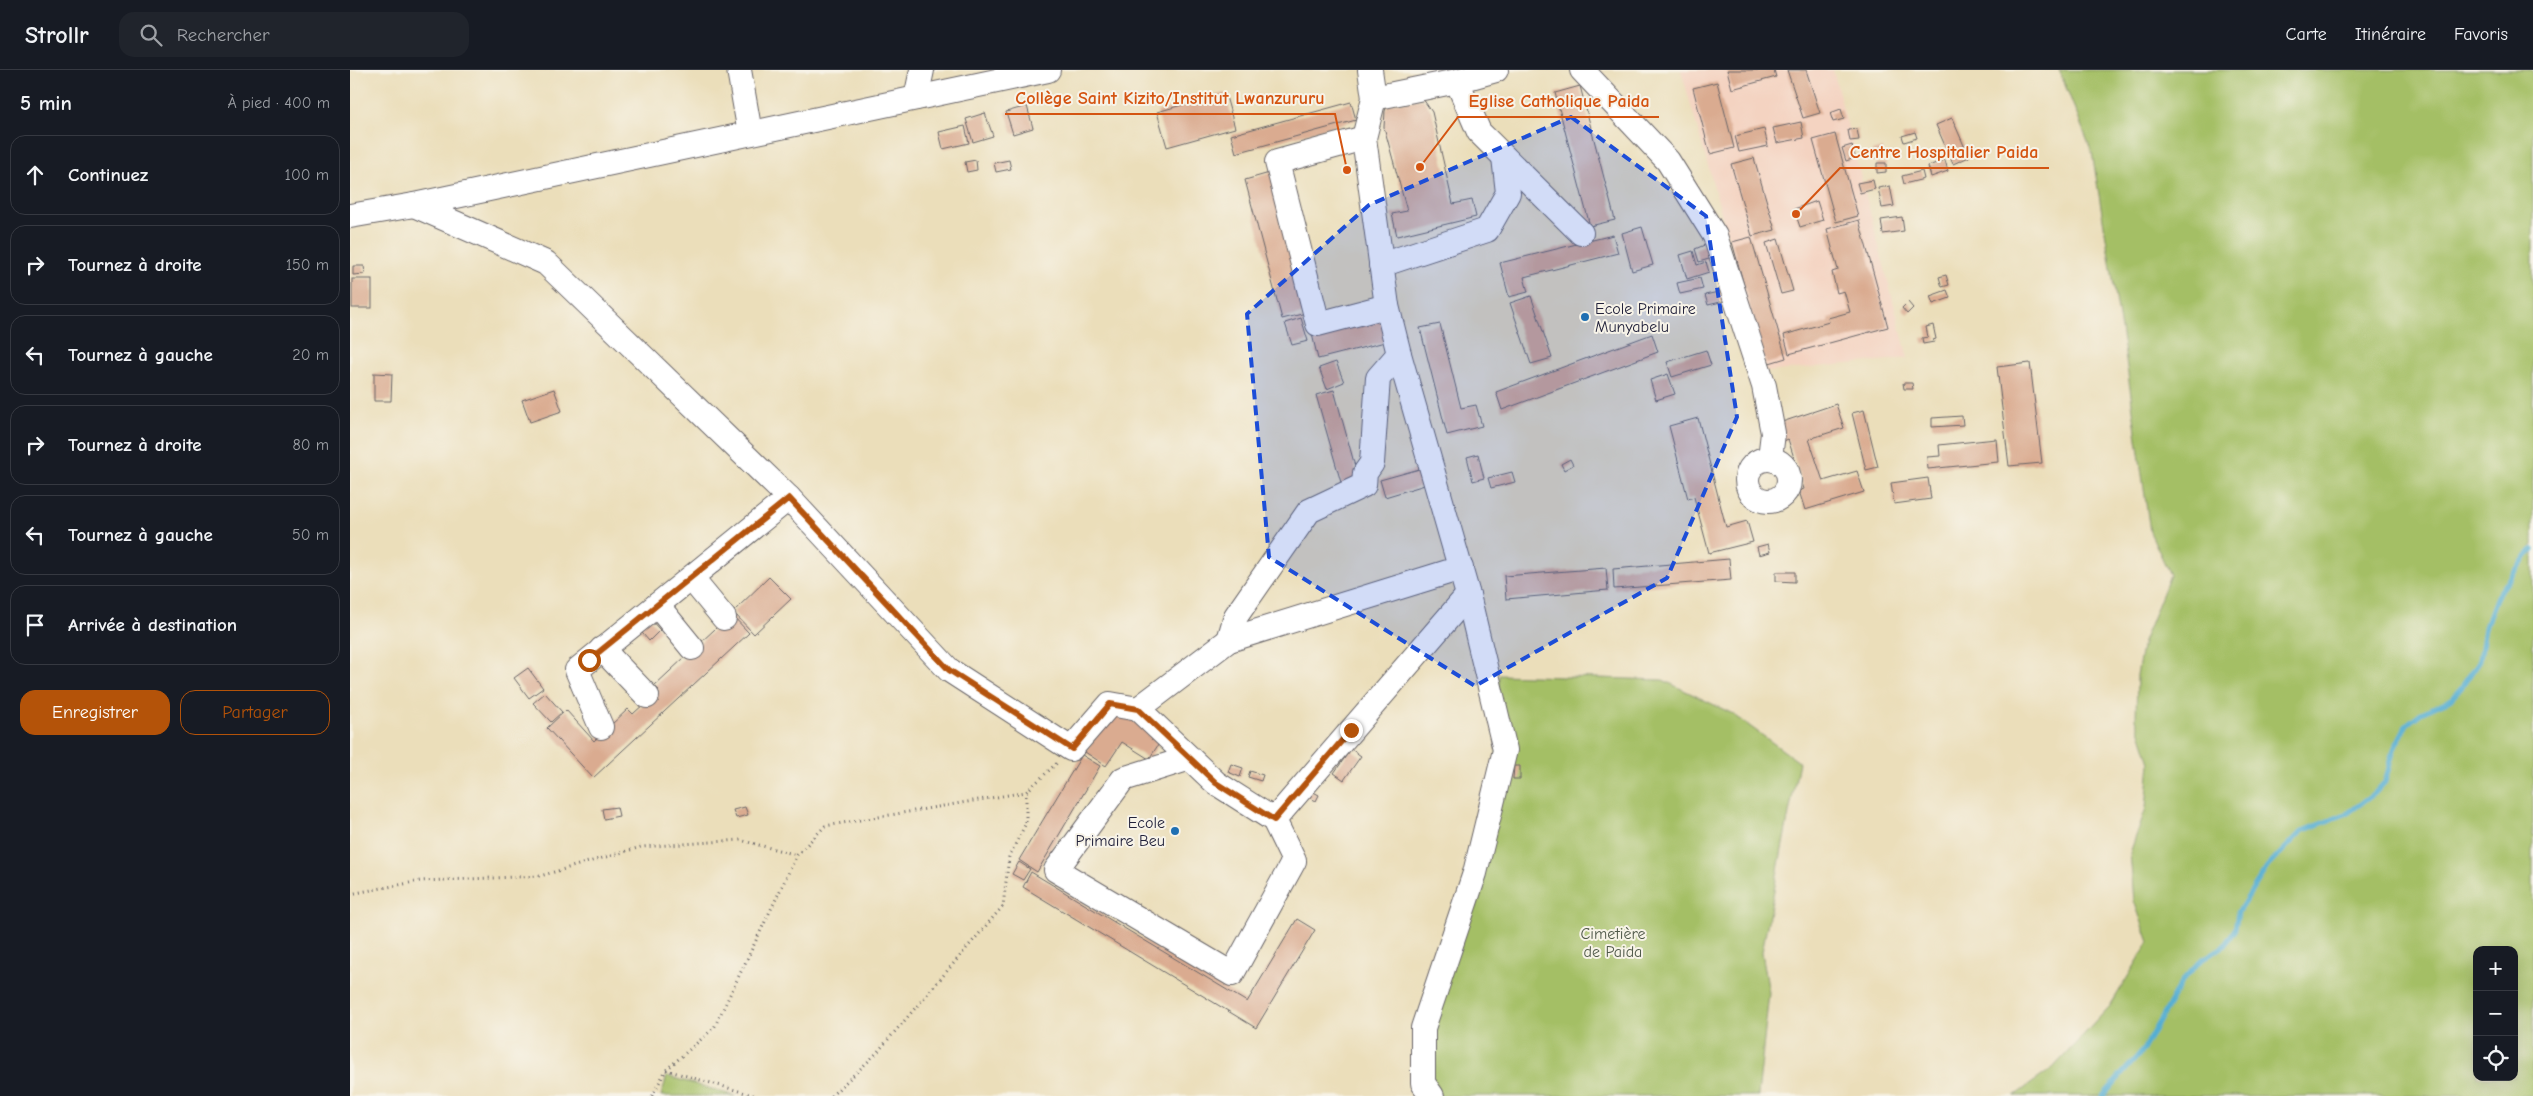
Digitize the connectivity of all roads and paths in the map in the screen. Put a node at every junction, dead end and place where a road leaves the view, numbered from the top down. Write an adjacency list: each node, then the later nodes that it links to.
1 (739, 70): 10 (street)
2 (922, 70): 8 (street)
3 (1048, 70): 8 (street)
4 (1370, 70): 9 (street)
5 (1496, 70): 7 (street)
6 (1582, 70): 19 (street)
7 (1457, 81): 9 (street); 12 (street)
8 (916, 98): 10 (street)
9 (1374, 98): 11 (street)
10 (750, 133): 13 (street)
11 (1364, 138): 16 (street); 17 (street)
12 (1504, 157): 15 (street); 16 (street)
13 (414, 205): 14 (street); 20 (street)
14 (350, 216)
15 (1581, 233)
16 (1381, 265): 17 (street)
17 (1387, 306): 18 (street)
18 (1399, 354): 21 (street); 26 (street)
19 (1770, 458)
20 (789, 498): 22 (street); 32 (street)
21 (1460, 568): 23 (street); 26 (street)
22 (691, 578): 24 (street); 25 (street)
23 (1468, 595): 35 (street); 42 (street)
24 (657, 605): 27 (street); 28 (street)
25 (724, 618)
26 (1229, 640): 30 (street)
27 (692, 648)
28 (602, 649): 29 (street); 31 (street)
29 (647, 696)
30 (1138, 709): 32 (street); 33 (street)
31 (601, 727)
32 (1072, 749): 34 (path)
33 (1190, 758): 35 (street); 35 (street)
34 (1026, 792): 36 (path); 41 (path)
35 (1274, 820)
36 (797, 855): 37 (path); 38 (path)
37 (350, 894)
38 (666, 1070): 39 (path); 40 (path)
39 (652, 1096)
40 (756, 1096)
41 (831, 1096)
42 (1432, 1096)

